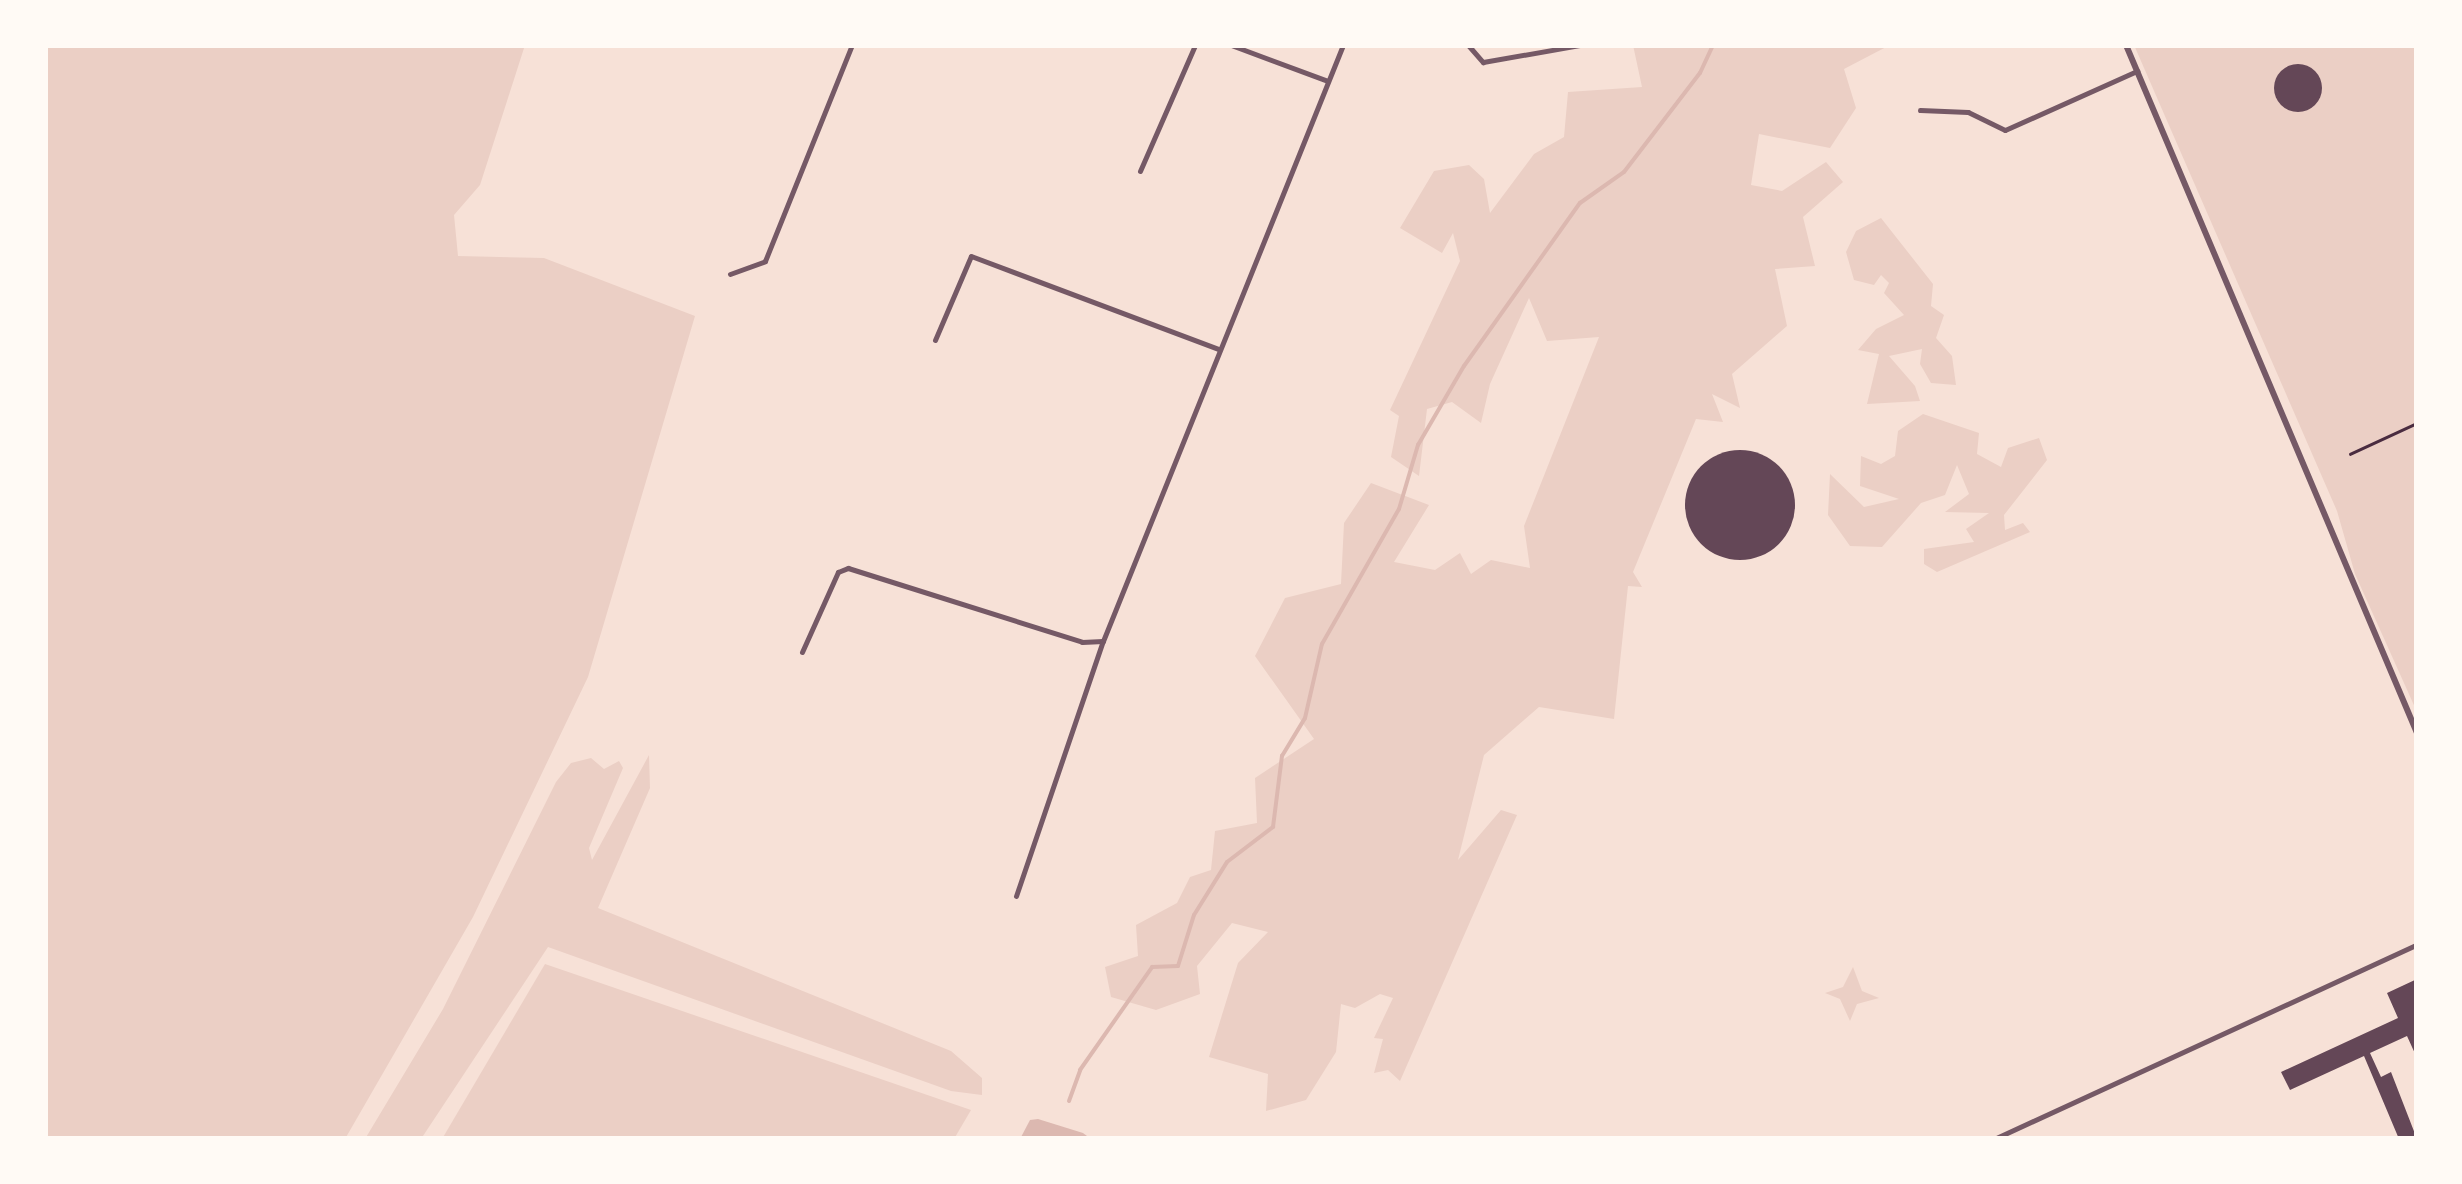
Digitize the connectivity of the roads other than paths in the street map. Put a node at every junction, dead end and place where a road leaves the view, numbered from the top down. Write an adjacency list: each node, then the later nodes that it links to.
1 (852, 45): 14 (street)
2 (1194, 45): 13 (street)
3 (1231, 45): 11 (street)
4 (1342, 45): 11 (street)
5 (1404, 45): 6 (street)
6 (1432, 45)
7 (1468, 45): 8 (street)
8 (1580, 45)
9 (2126, 45): 10 (street)
10 (2137, 71): 12 (street); 19 (street)
11 (1328, 81): 16 (street)
12 (1920, 110)
13 (1140, 172)
14 (730, 274)
15 (936, 340): 16 (street)
16 (1218, 349): 17 (street)
17 (1103, 641): 18 (street); 20 (street)
18 (802, 652)
19 (2417, 733)
20 (1016, 896)
21 (2417, 944): 22 (street)
22 (2020, 1128): 23 (street); 24 (street)
23 (1994, 1139)
24 (2024, 1139)

